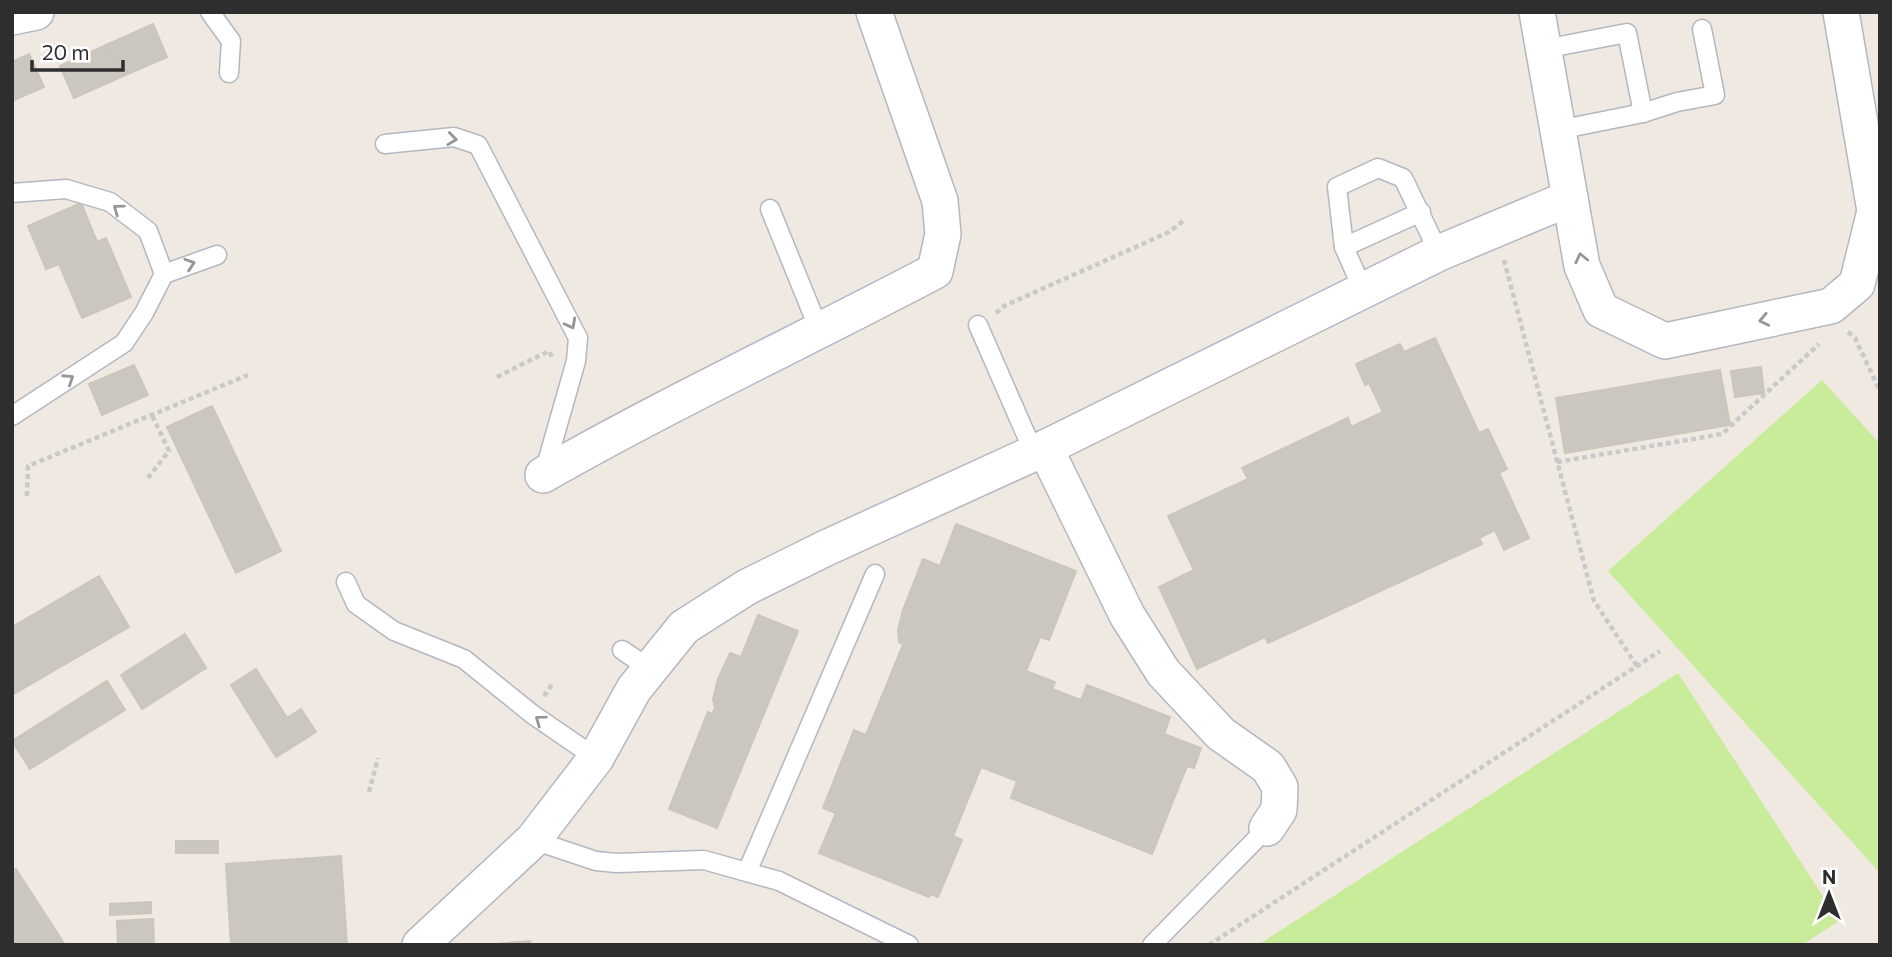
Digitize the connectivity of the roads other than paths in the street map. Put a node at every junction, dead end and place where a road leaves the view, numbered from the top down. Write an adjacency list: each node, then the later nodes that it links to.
1 (36, 12): 6 (street)
2 (210, 12): 9 (lane)
3 (874, 12): 23 (street)
4 (1538, 12): 8 (street)
5 (1841, 12): 14 (street, one-way to 14)
6 (12, 17)
7 (1702, 29): 10 (lane)
8 (1544, 49): 10 (lane); 11 (street)
9 (229, 73)
10 (1643, 113): 11 (lane)
11 (1558, 130): 14 (street)
12 (385, 144): 26 (lane, one-way to 26)
13 (12, 193): 20 (lane, one-way to 13)
14 (1570, 198): 18 (street)
15 (770, 209): 23 (lane)
16 (1421, 212): 17 (lane); 17 (lane); 18 (lane)
17 (1344, 247): 21 (lane)
18 (1439, 253): 21 (street)
19 (218, 255): 20 (lane, one-way to 19)
20 (164, 274): 24 (lane, one-way to 20)
21 (1363, 290): 25 (street)
22 (978, 325): 25 (lane)
23 (820, 331): 26 (street)
24 (12, 416)
25 (1040, 450): 30 (street); 32 (street)
26 (543, 475)
27 (875, 574): 34 (lane)
28 (346, 582): 31 (lane, one-way to 28)
29 (622, 650): 30 (lane)
30 (650, 669): 31 (street)
31 (596, 758): 33 (street)
32 (1267, 828): 37 (lane)
33 (533, 840): 34 (lane); 35 (street)
34 (747, 872): 36 (lane)
35 (420, 945)
36 (909, 945)
37 (1152, 945)

